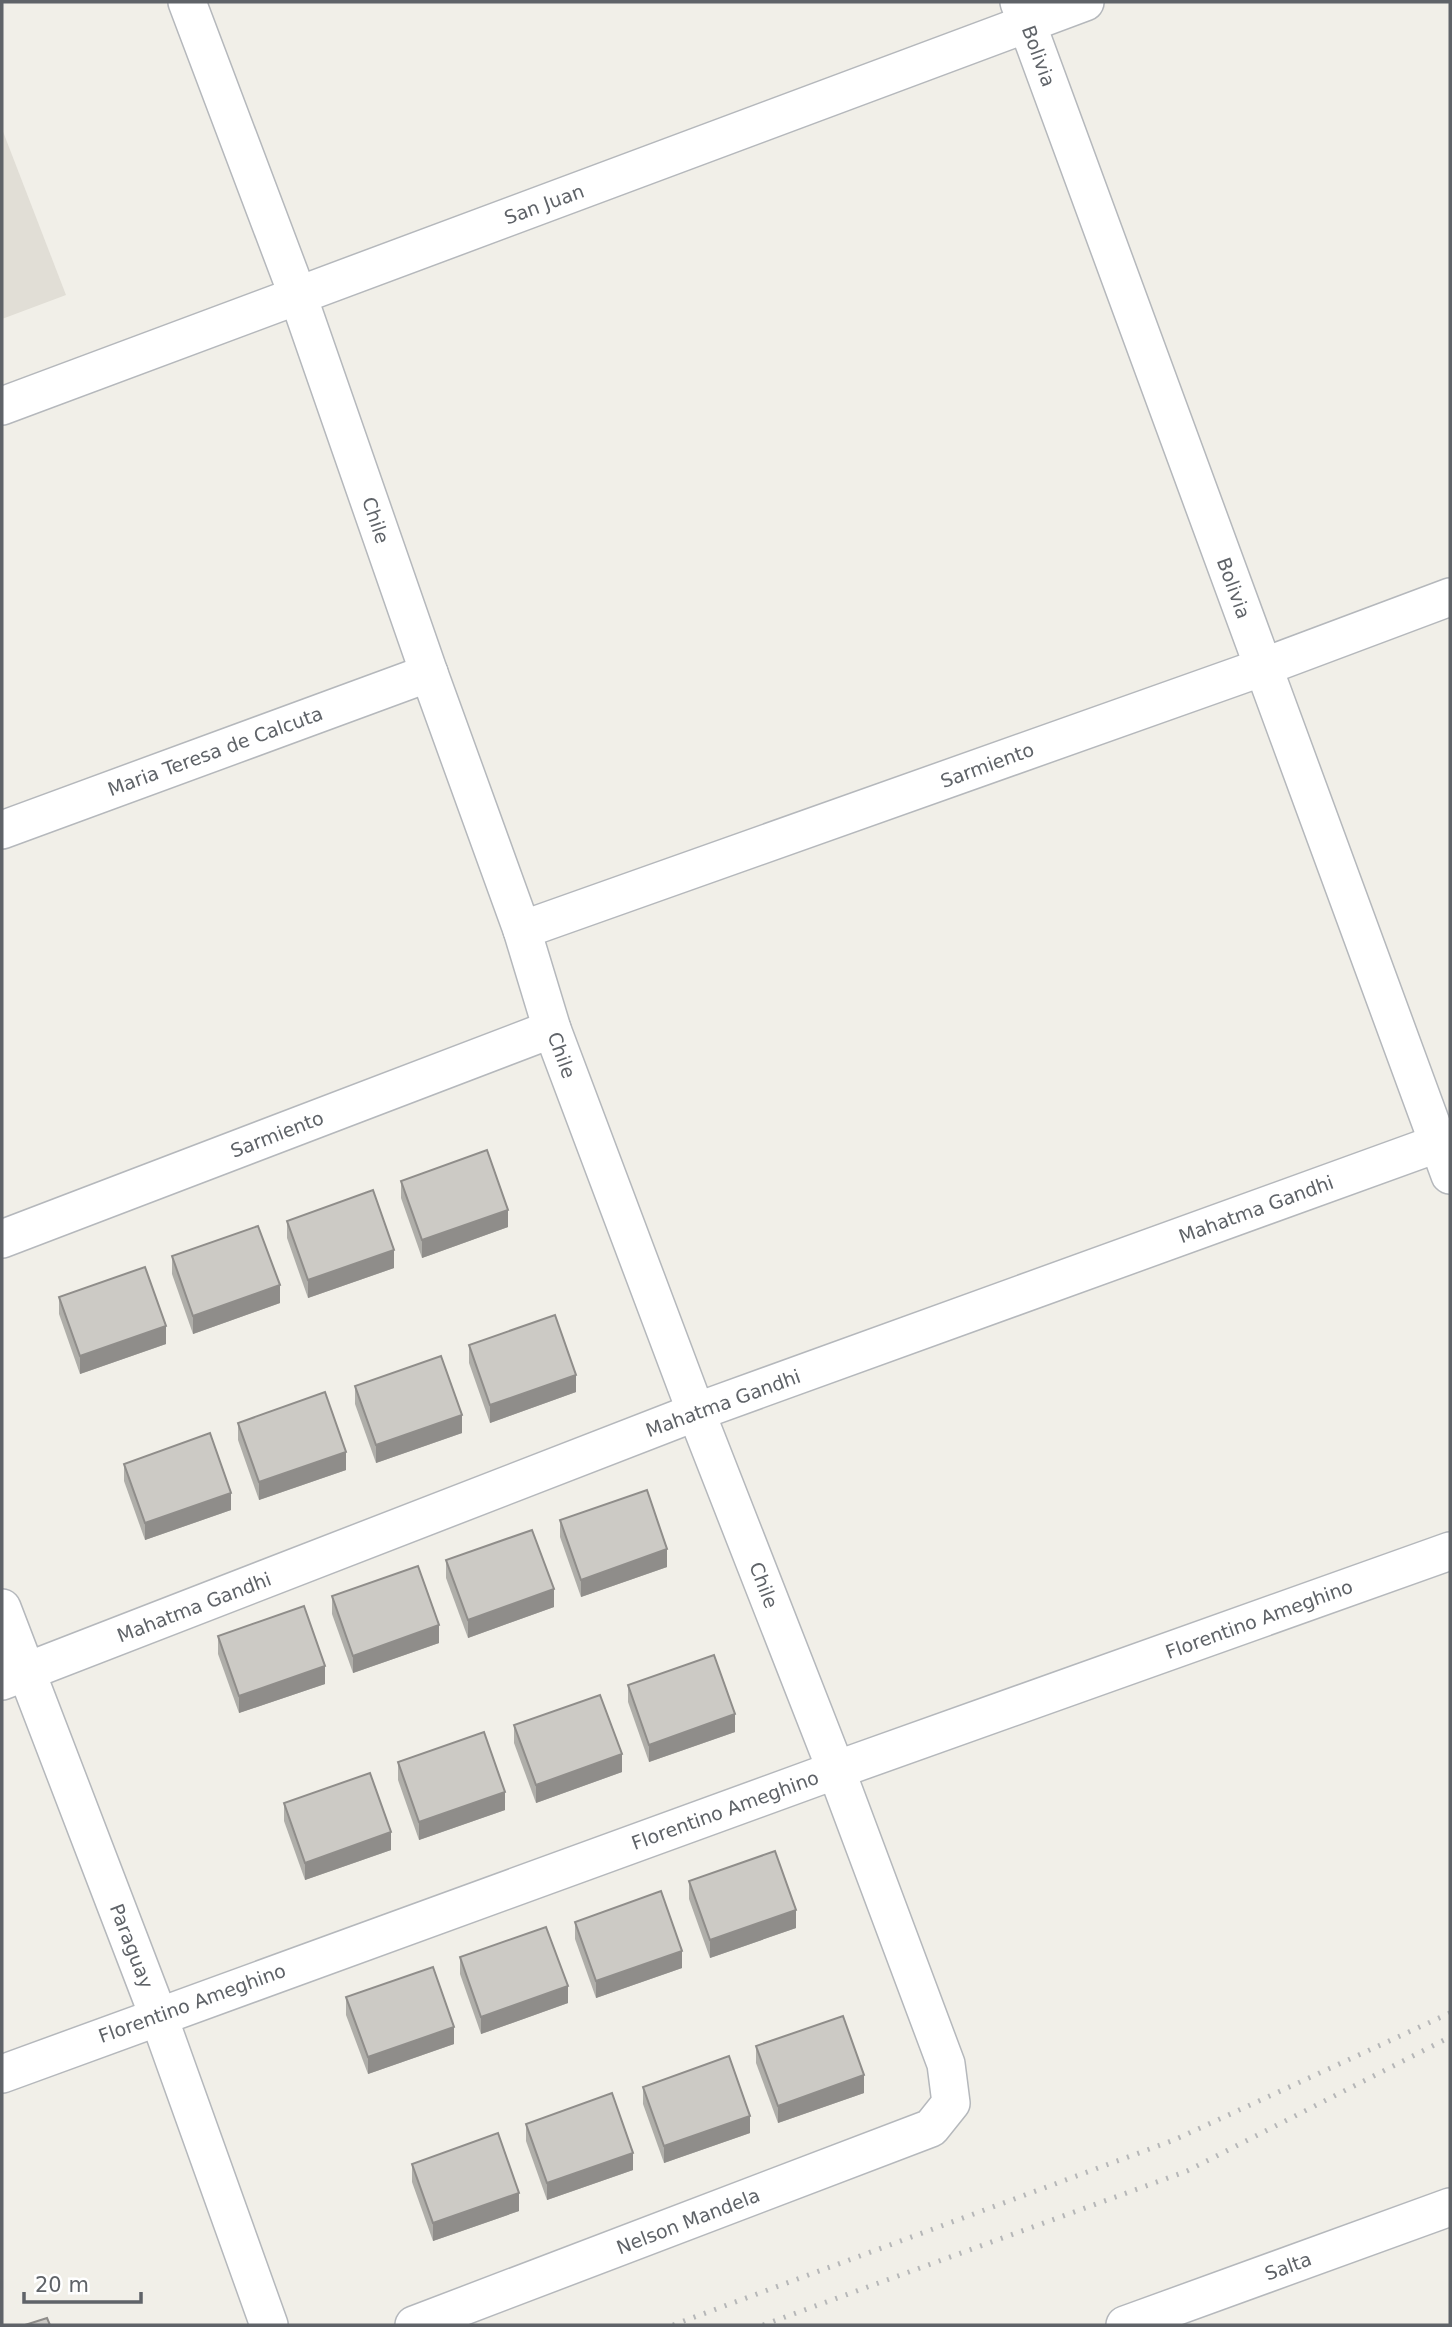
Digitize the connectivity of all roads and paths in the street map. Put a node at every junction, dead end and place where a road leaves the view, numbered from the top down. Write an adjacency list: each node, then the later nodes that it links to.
1 (187, 2): 4 (street, Chile)
2 (1085, 2): 3 (street, San Juan)
3 (1023, 13): 4 (street, San Juan); 7 (street, Bolivia)
4 (298, 296): 5 (street, San Juan); 8 (street, Chile)
5 (2, 406)
6 (1450, 597): 7 (street, Sarmiento)
7 (1263, 667): 10 (street, Sarmiento); 12 (street, Bolivia)
8 (429, 673): 9 (street, Maria Teresa de Calcuta); 10 (street, Chile)
9 (2, 830)
10 (522, 930): 11 (street, Chile)
11 (552, 1029): 13 (street, Sarmiento); 14 (street, Chile)
12 (1446, 1152): 14 (street, Mahatma Gandhi)
13 (2, 1239)
14 (696, 1412): 17 (street, Mahatma Gandhi); 18 (street, Chile)
15 (1450, 1551): 18 (street, Florentino Ameghino)
16 (2, 1608): 17 (street, Paraguay)
17 (14, 1677): 19 (street, Paraguay)
18 (836, 1770): 19 (street, Florentino Ameghino); 21 (street, Chile)
19 (158, 2015): 20 (street, Florentino Ameghino); 23 (street, Paraguay)
20 (2, 2074)
21 (951, 2103): 24 (street, Nelson Mandela)
22 (1450, 2207): 25 (street, Salta)
23 (269, 2325)
24 (414, 2325)
25 (1125, 2325)

